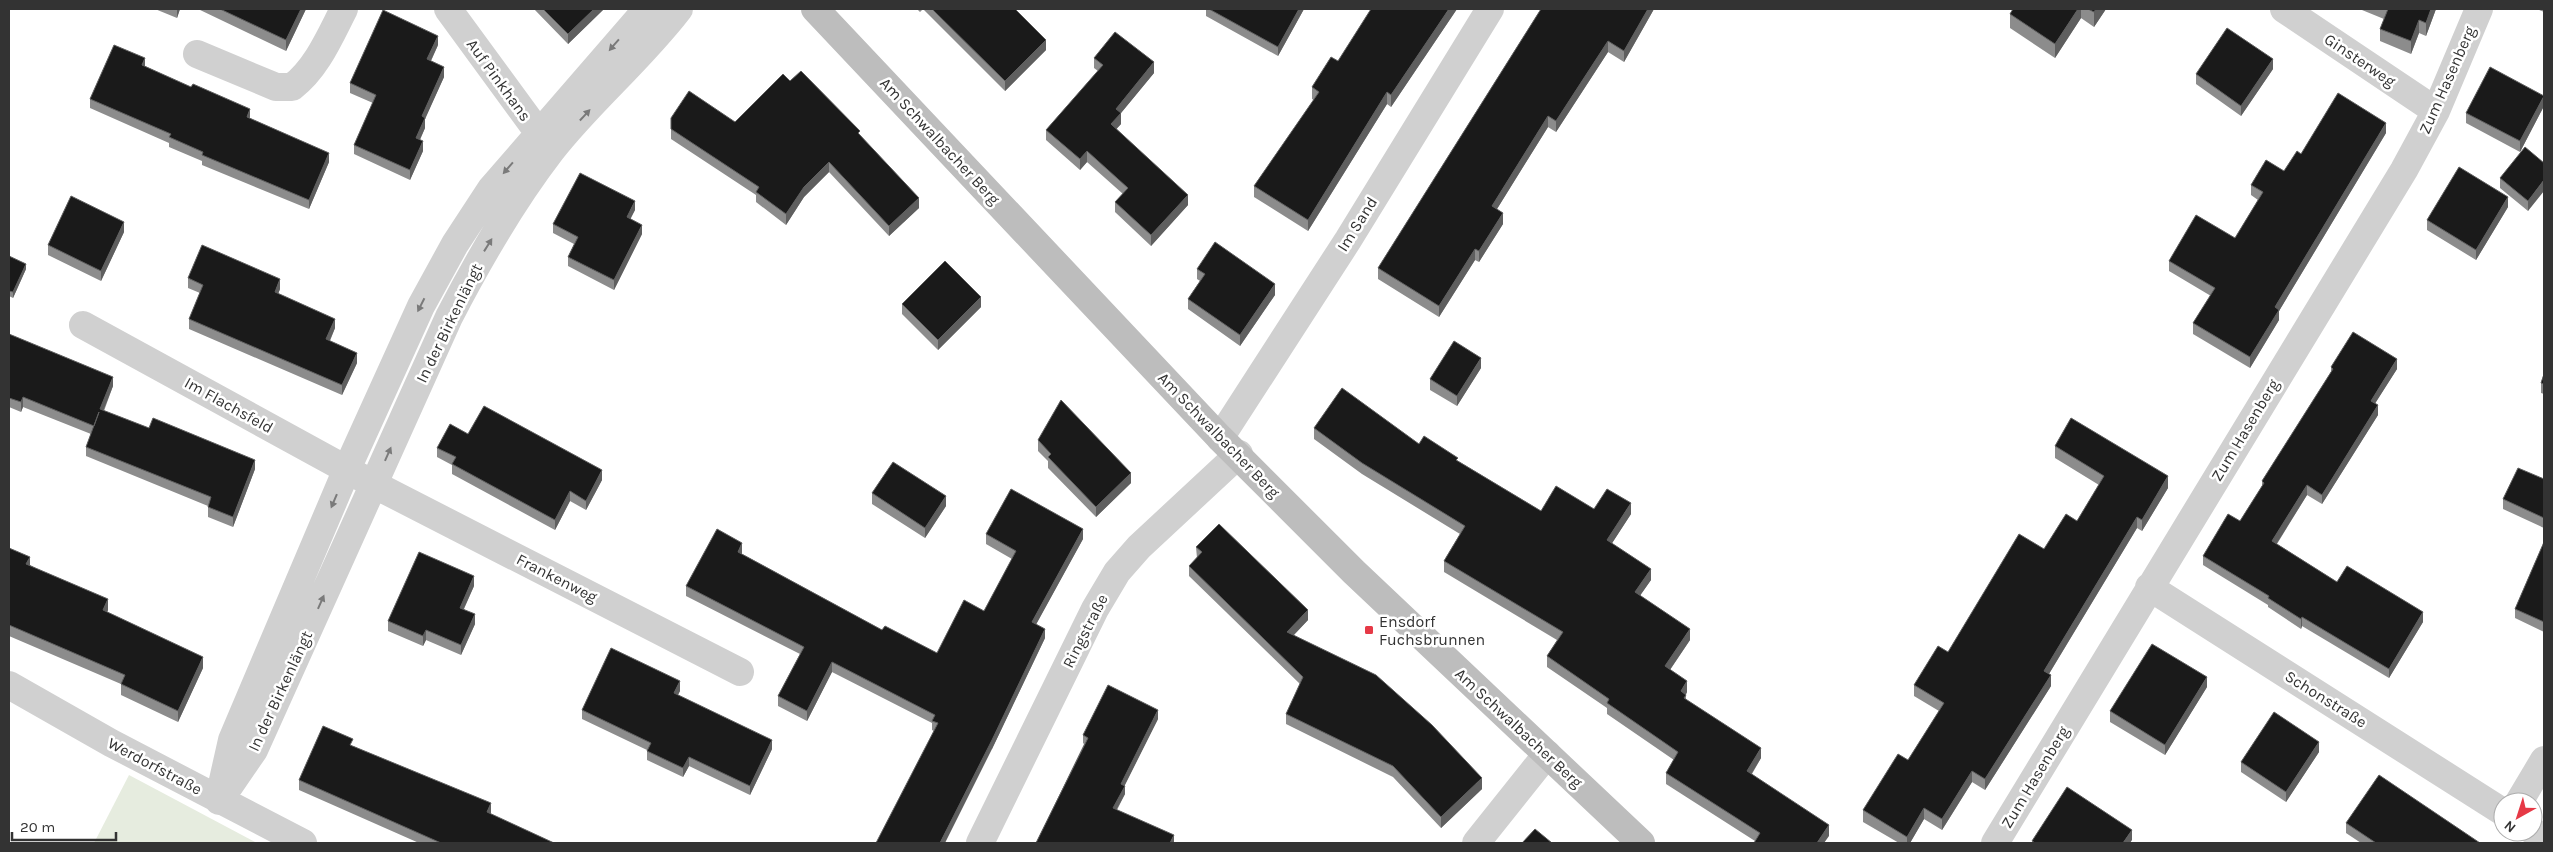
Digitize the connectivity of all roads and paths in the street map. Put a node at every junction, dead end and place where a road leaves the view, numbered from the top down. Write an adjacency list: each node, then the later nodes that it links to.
1 (344, 9): 9 (street)
2 (448, 9): 11 (street, Auf Pinkhans)
3 (647, 9): 11 (street, In der Birkenlängt, one-way to 11)
4 (679, 9): 11 (street, In der Birkenlängt, one-way to 4)
5 (815, 9): 13 (main road, Am Schwalbacher Berg)
6 (1490, 9): 13 (street, Im Sand)
7 (2284, 9): 10 (street, Ginsterweg)
8 (2479, 9): 10 (street, Zum Hasenberg)
9 (197, 54)
10 (2436, 111): 16 (street, Zum Hasenberg)
11 (545, 142): 14 (street, In der Birkenlängt, one-way to 14); 15 (street, In der Birkenlängt, one-way to 11)
12 (83, 325): 14 (street, Im Flachsfeld)
13 (1229, 446): 19 (main road, Am Schwalbacher Berg); 25 (street, Ringstraße)
14 (347, 469): 15 (street, Im Flachsfeld); 22 (street, In der Birkenlängt, one-way to 22)
15 (375, 485): 17 (street, Frankenweg); 22 (street, In der Birkenlängt, one-way to 15)
16 (2149, 587): 23 (street, Schonstraße); 28 (street, Zum Hasenberg)
17 (740, 672)
18 (9, 685): 22 (street, Werdorfstraße)
19 (1547, 754): 26 (street); 27 (main road, Am Schwalbacher Berg)
20 (2544, 760): 21 (street)
21 (2525, 792)
22 (219, 800): 24 (street, Werdorfstraße)
23 (2493, 806)
24 (303, 843)
25 (980, 843)
26 (1476, 843)
27 (1641, 843)
28 (1995, 843)

